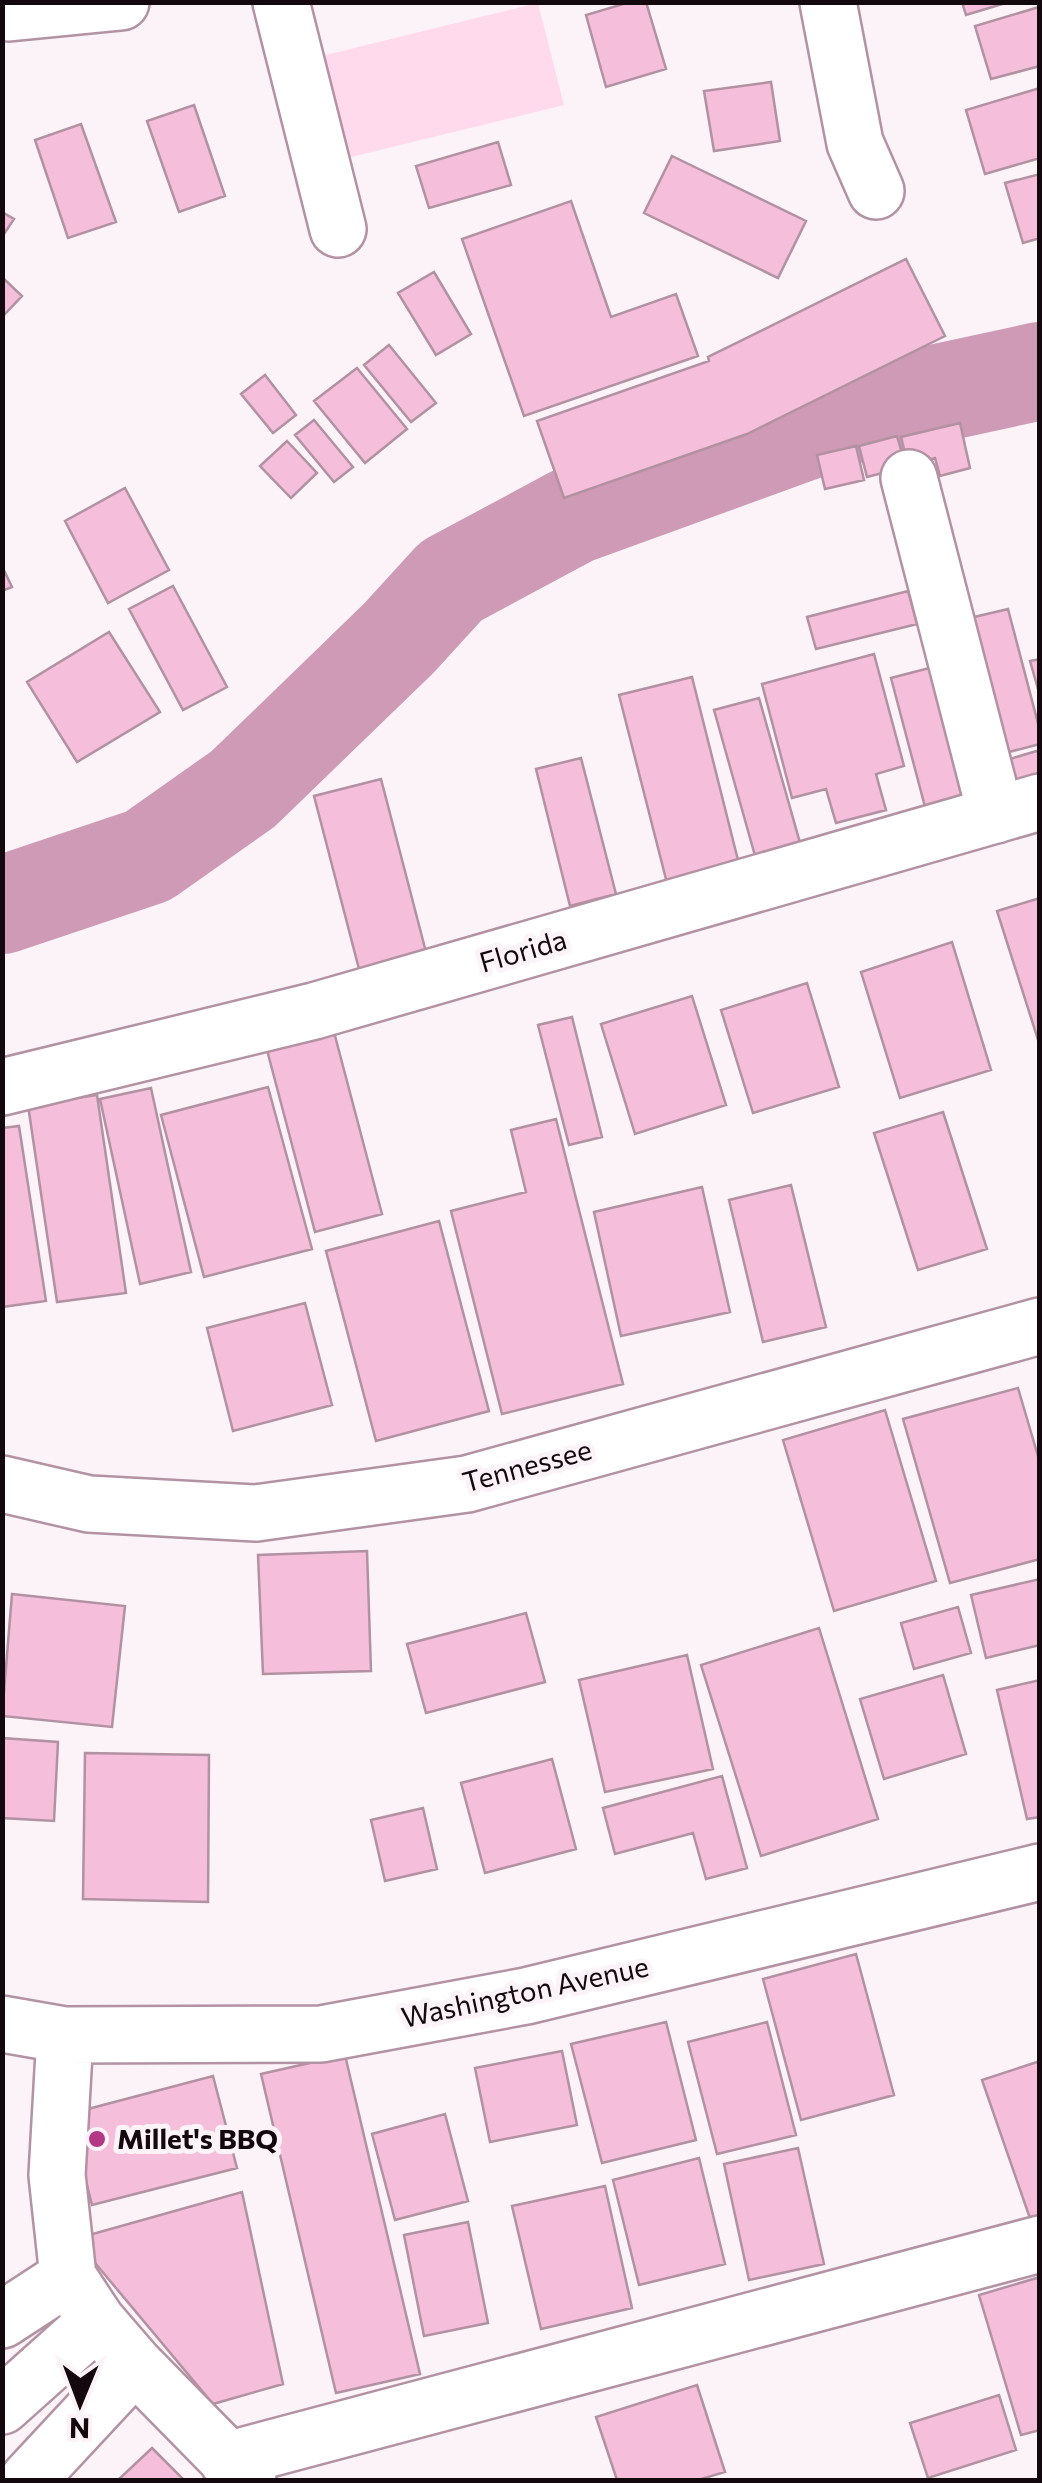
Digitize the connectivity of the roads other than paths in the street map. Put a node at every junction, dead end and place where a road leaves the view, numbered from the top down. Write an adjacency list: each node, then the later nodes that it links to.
1 (121, 2): 4 (street)
2 (280, 2): 6 (street)
3 (828, 2): 5 (street)
4 (5, 13)
5 (876, 191)
6 (338, 228)
7 (909, 478): 8 (street)
8 (1018, 809): 9 (street, Florida)
9 (2, 1087)
10 (1040, 1326): 11 (street, Tennessee)
11 (2, 1484)
12 (1040, 1872): 14 (street, Washington Avenue)
13 (2, 2024): 14 (street, Washington Avenue)
14 (65, 2036): 16 (street)
15 (1040, 2244): 20 (street)
16 (82, 2299): 17 (street); 18 (street); 19 (street)
17 (2, 2320)
18 (135, 2365): 20 (street); 21 (street)
19 (2, 2406)
20 (238, 2470)
21 (28, 2480)

